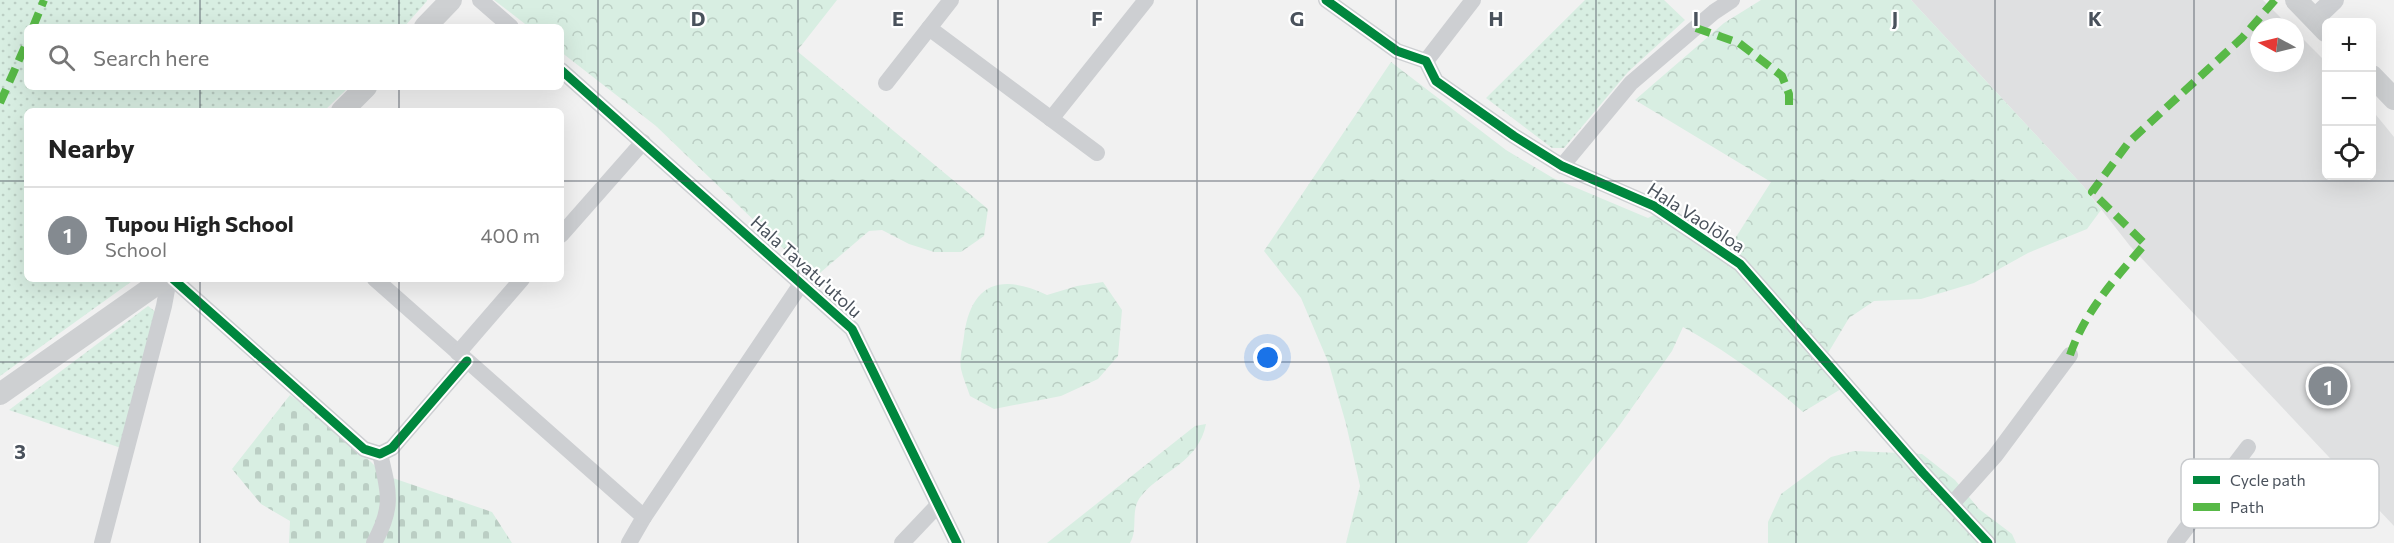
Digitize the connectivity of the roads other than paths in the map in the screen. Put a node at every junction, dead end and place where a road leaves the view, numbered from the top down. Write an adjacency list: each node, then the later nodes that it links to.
1 (451, 0): 10 (main road)
2 (480, 0): 11 (street)
3 (951, 0): 13 (street)
4 (1146, 0): 21 (street)
5 (1326, 0): 14 (street)
6 (1473, 0): 14 (street)
7 (1732, 0): 24 (street)
8 (2296, 0): 12 (main road)
9 (2334, 0): 12 (street)
10 (428, 24)
11 (508, 24)
12 (2320, 25)
13 (929, 28): 17 (street); 21 (street)
14 (1426, 61): 24 (street, Hala Vaolōloa)
15 (564, 73): 22 (street, Hala Tavatu'utolu)
16 (2376, 80): 19 (main road)
17 (886, 83)
18 (363, 90): 20 (main road)
19 (2394, 99)
20 (345, 108)
21 (1051, 119): 23 (street)
22 (643, 142): 25 (street); 31 (street, Hala Tavatu'utolu)
23 (1096, 153)
24 (1562, 166): 38 (street, Hala Vaolōloa)
25 (564, 232)
26 (165, 282): 34 (main road)
27 (168, 282): 42 (street)
28 (172, 282): 36 (street)
29 (378, 282): 33 (street)
30 (520, 282): 33 (street)
31 (801, 284): 39 (street, Hala Tavatu'utolu); 40 (street)
32 (2070, 355): 38 (street)
33 (462, 357): 36 (street); 40 (street)
34 (0, 394)
35 (2248, 447): 37 (street)
36 (380, 454): 43 (street)
37 (2239, 459)
38 (1952, 504): 47 (street, Hala Vaolōloa)
39 (938, 505): 45 (street); 46 (street, Hala Tavatu'utolu)
40 (644, 517): 44 (street)
41 (2186, 528): 48 (street)
42 (102, 543)
43 (374, 543)
44 (629, 543)
45 (902, 543)
46 (957, 543)
47 (1988, 543)
48 (2175, 543)

